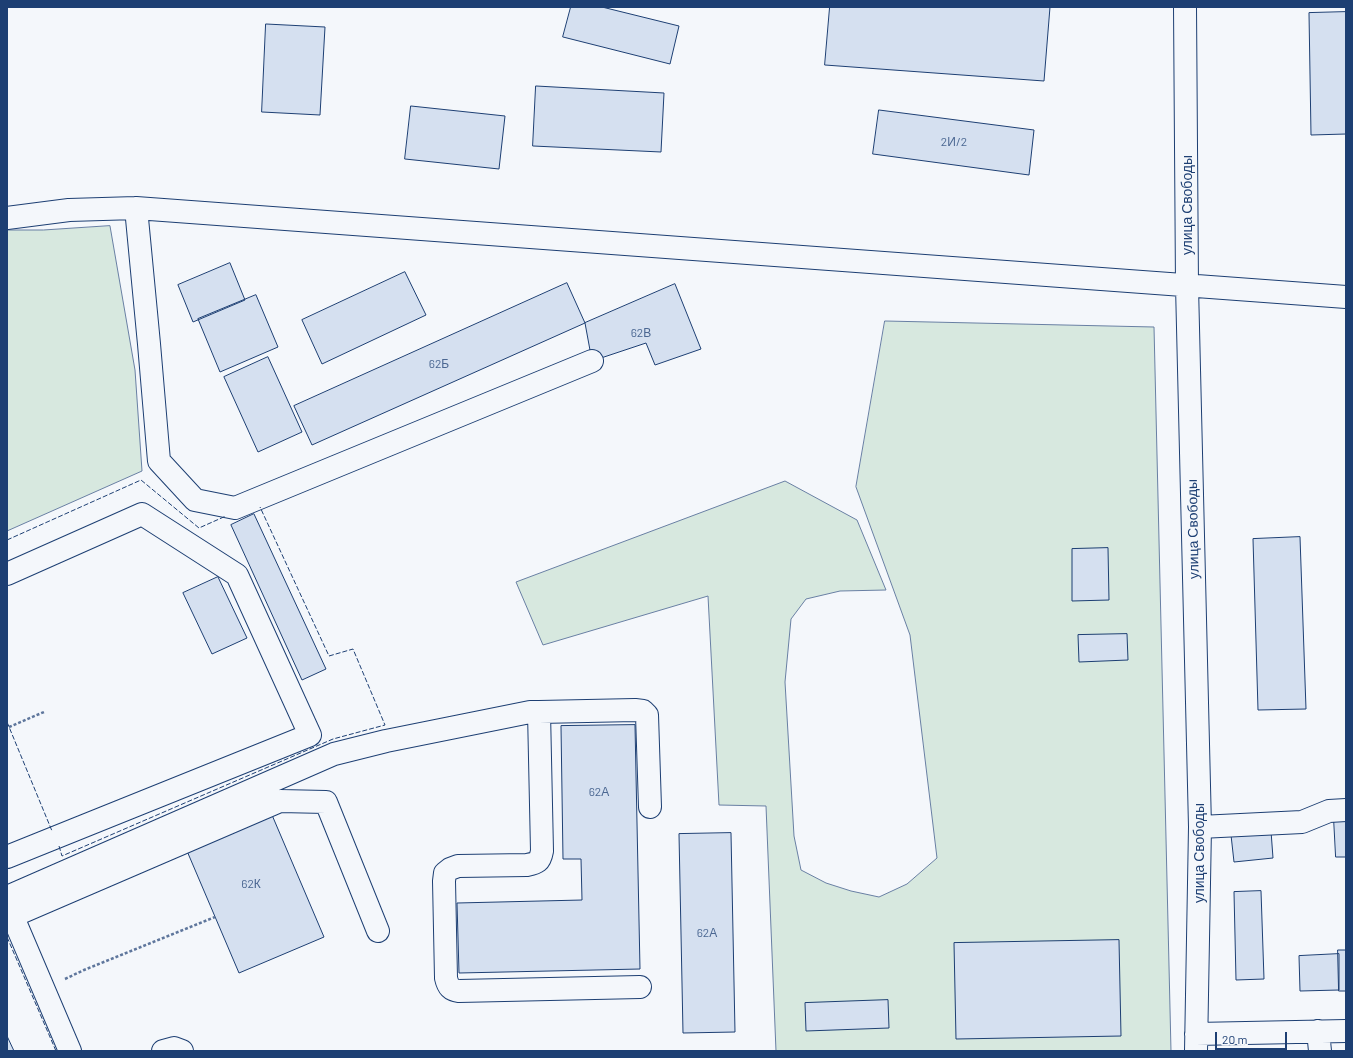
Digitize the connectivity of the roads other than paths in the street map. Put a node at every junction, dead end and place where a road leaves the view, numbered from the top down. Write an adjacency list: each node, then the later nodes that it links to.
1 (1185, 7): 4 (street, улица Свободы)
2 (136, 208): 3 (street); 4 (street); 6 (street)
3 (7, 218)
4 (1187, 286): 5 (street); 11 (street, улица Свободы)
5 (1346, 297)
6 (592, 361)
7 (7, 574): 12 (street)
8 (539, 712): 9 (street); 13 (street); 15 (street)
9 (650, 807)
10 (1346, 810): 11 (street)
11 (1200, 827): 18 (street, улица Свободы)
12 (7, 857)
13 (9, 905): 14 (street); 19 (street)
14 (378, 931)
15 (640, 987)
16 (1346, 1031): 17 (street)
17 (1319, 1041): 18 (street)
18 (1196, 1042)
19 (70, 1049)
20 (163, 1051): 21 (street)
21 (182, 1051)

